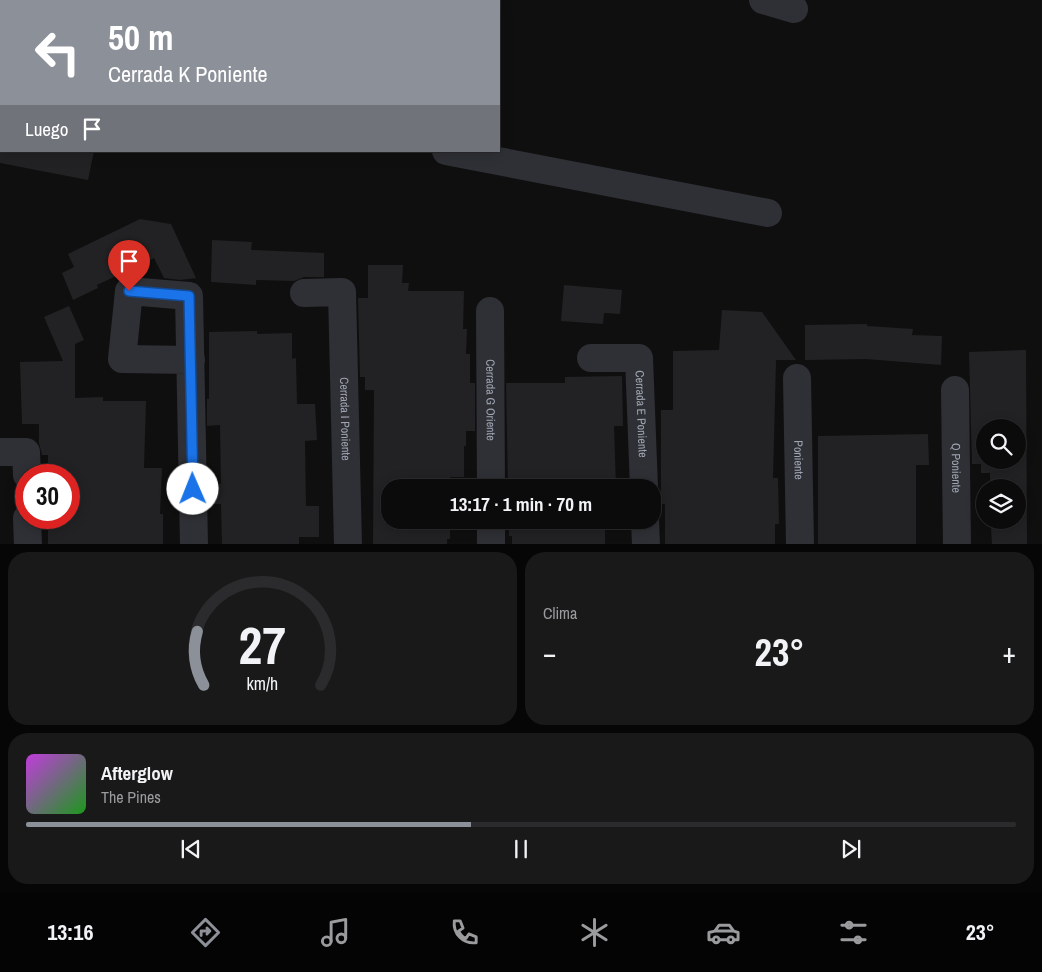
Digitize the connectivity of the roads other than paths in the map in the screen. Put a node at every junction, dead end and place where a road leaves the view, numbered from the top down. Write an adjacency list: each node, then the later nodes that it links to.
1 (763, 0): 2 (street)
2 (794, 9)
3 (451, 152): 4 (street)
4 (768, 213)
5 (304, 293): 18 (street, Cerrada I Poniente)
6 (490, 311): 11 (street, Cerrada G Oriente)
7 (591, 358): 12 (street, Cerrada E Poniente)
8 (191, 360): 17 (street)
9 (797, 378): 21 (street, Poniente)
10 (955, 390): 22 (street, Q Poniente)
11 (491, 479)
12 (644, 479)
13 (27, 529): 16 (street)
14 (491, 529): 19 (street)
15 (645, 529): 20 (street)
16 (28, 544)
17 (194, 544)
18 (348, 544)
19 (491, 544)
20 (646, 544)
21 (800, 544)
22 (957, 544)

